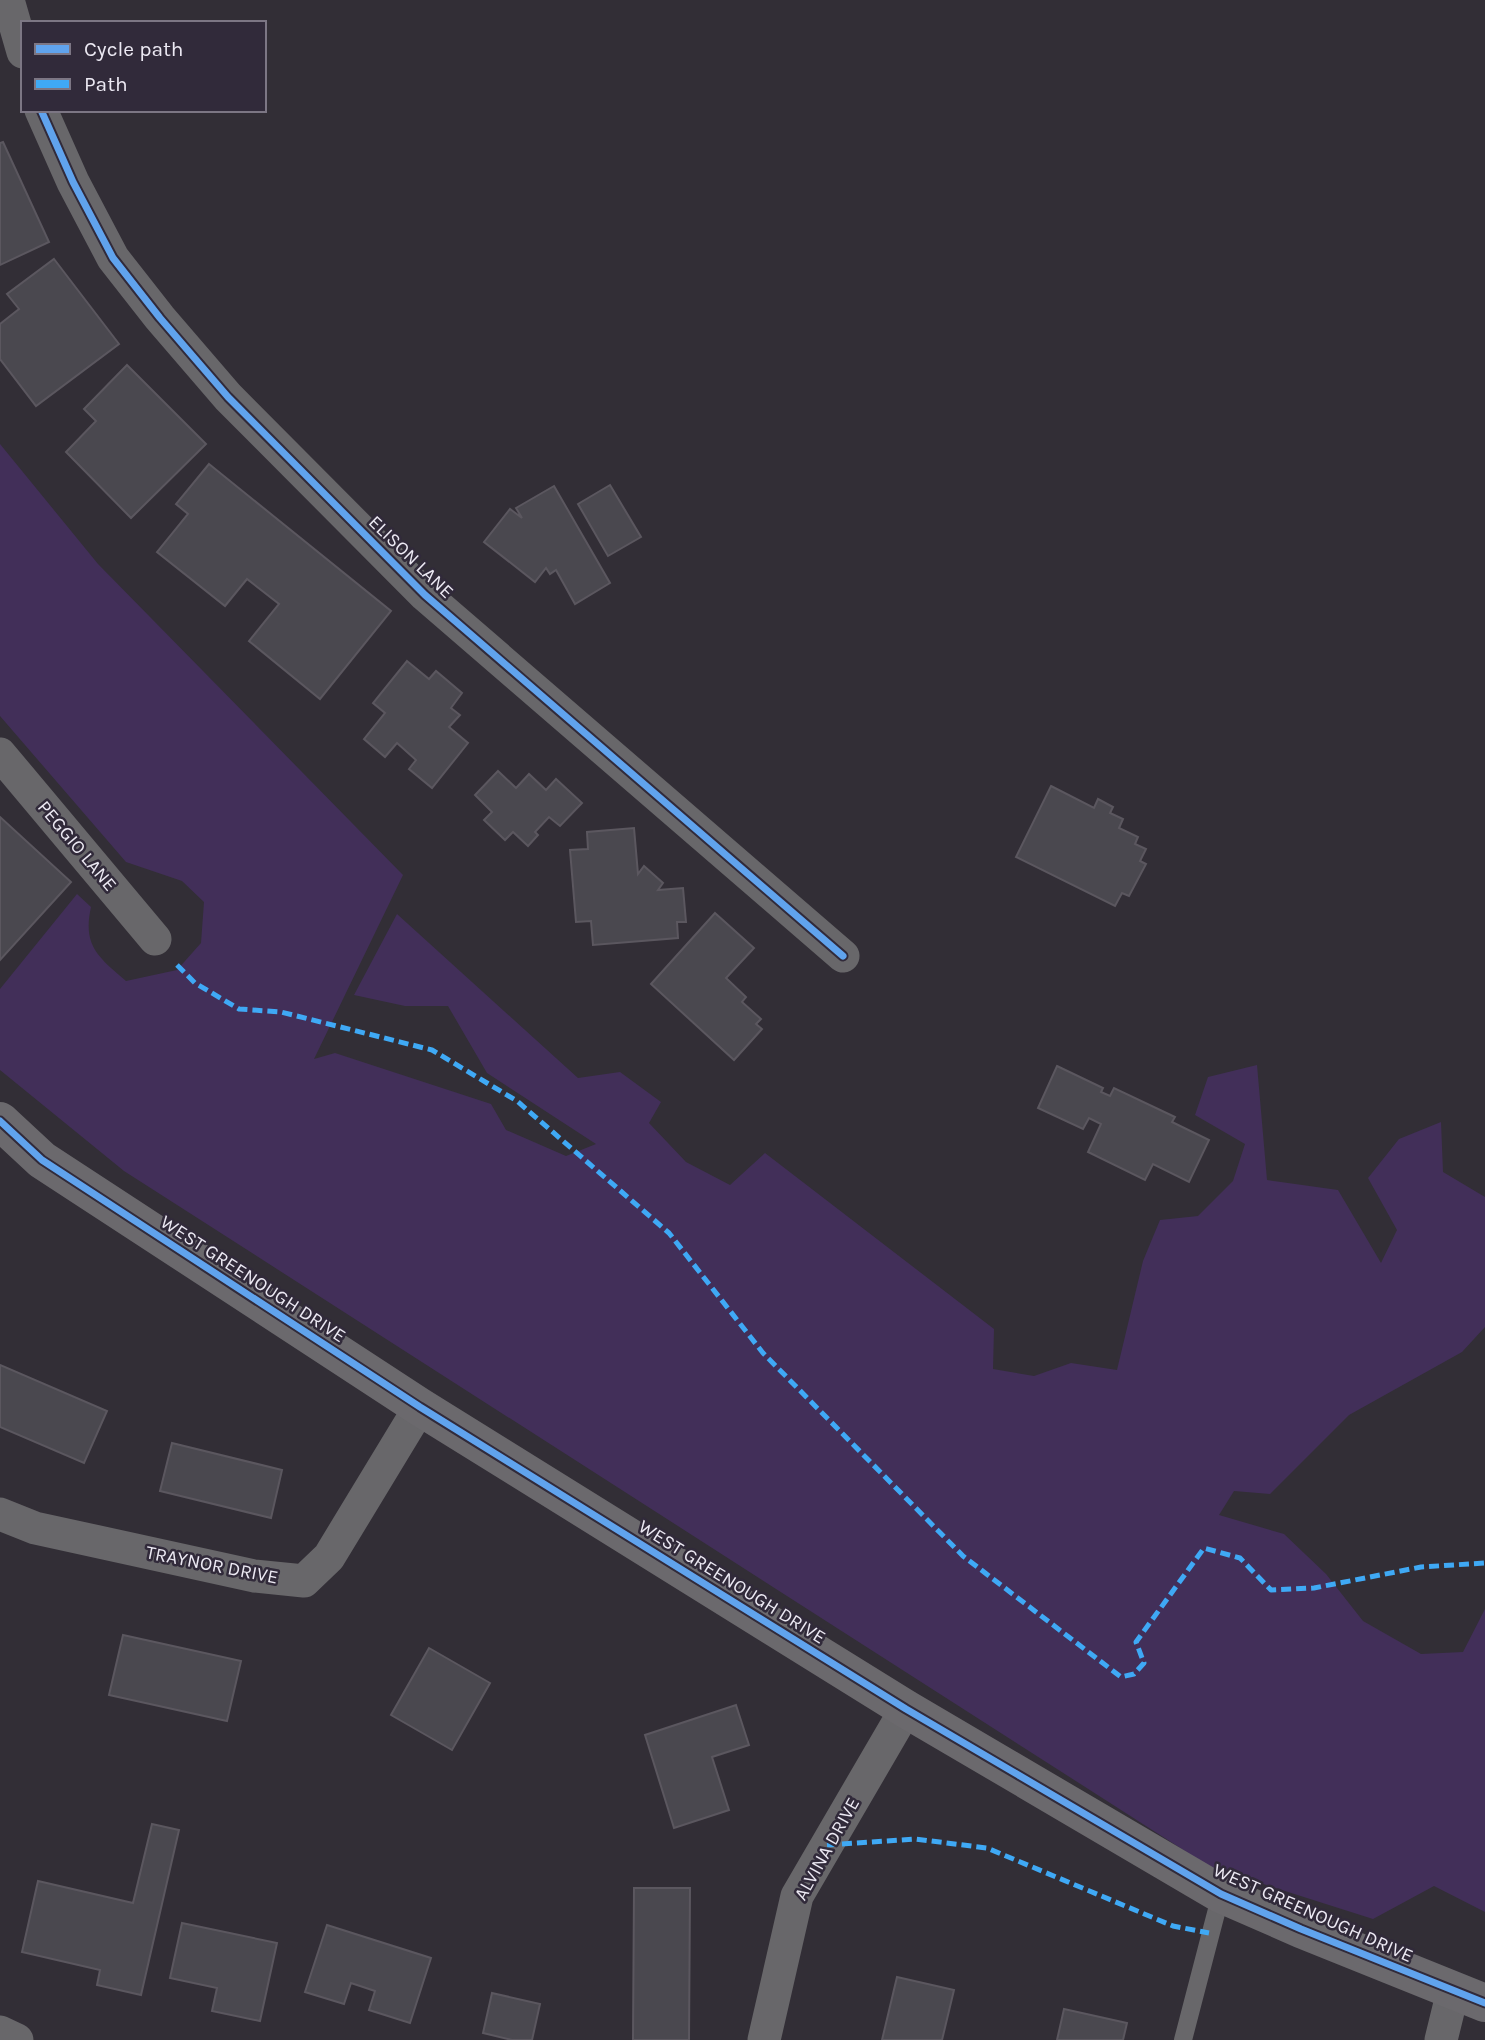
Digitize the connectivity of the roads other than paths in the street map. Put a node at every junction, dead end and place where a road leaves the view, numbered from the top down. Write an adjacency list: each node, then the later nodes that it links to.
1 (8, 0): 2 (street)
2 (21, 45)
3 (42, 112): 6 (street, ELISON LANE)
4 (0, 754): 5 (street, PEGGIO LANE)
5 (155, 939)
6 (843, 956)
7 (0, 1121): 8 (street, WEST GREENOUGH DRIVE)
8 (420, 1407): 9 (street, TRAYNOR DRIVE); 10 (street, WEST GREENOUGH DRIVE)
9 (0, 1514)
10 (906, 1709): 11 (street, WEST GREENOUGH DRIVE); 15 (street, ALVINA DRIVE)
11 (1222, 1894): 12 (street, WEST GREENOUGH DRIVE); 16 (lane)
12 (1469, 1997): 17 (street)
13 (0, 2032): 14 (street)
14 (18, 2040)
15 (764, 2040)
16 (1183, 2040)
17 (1441, 2040)

